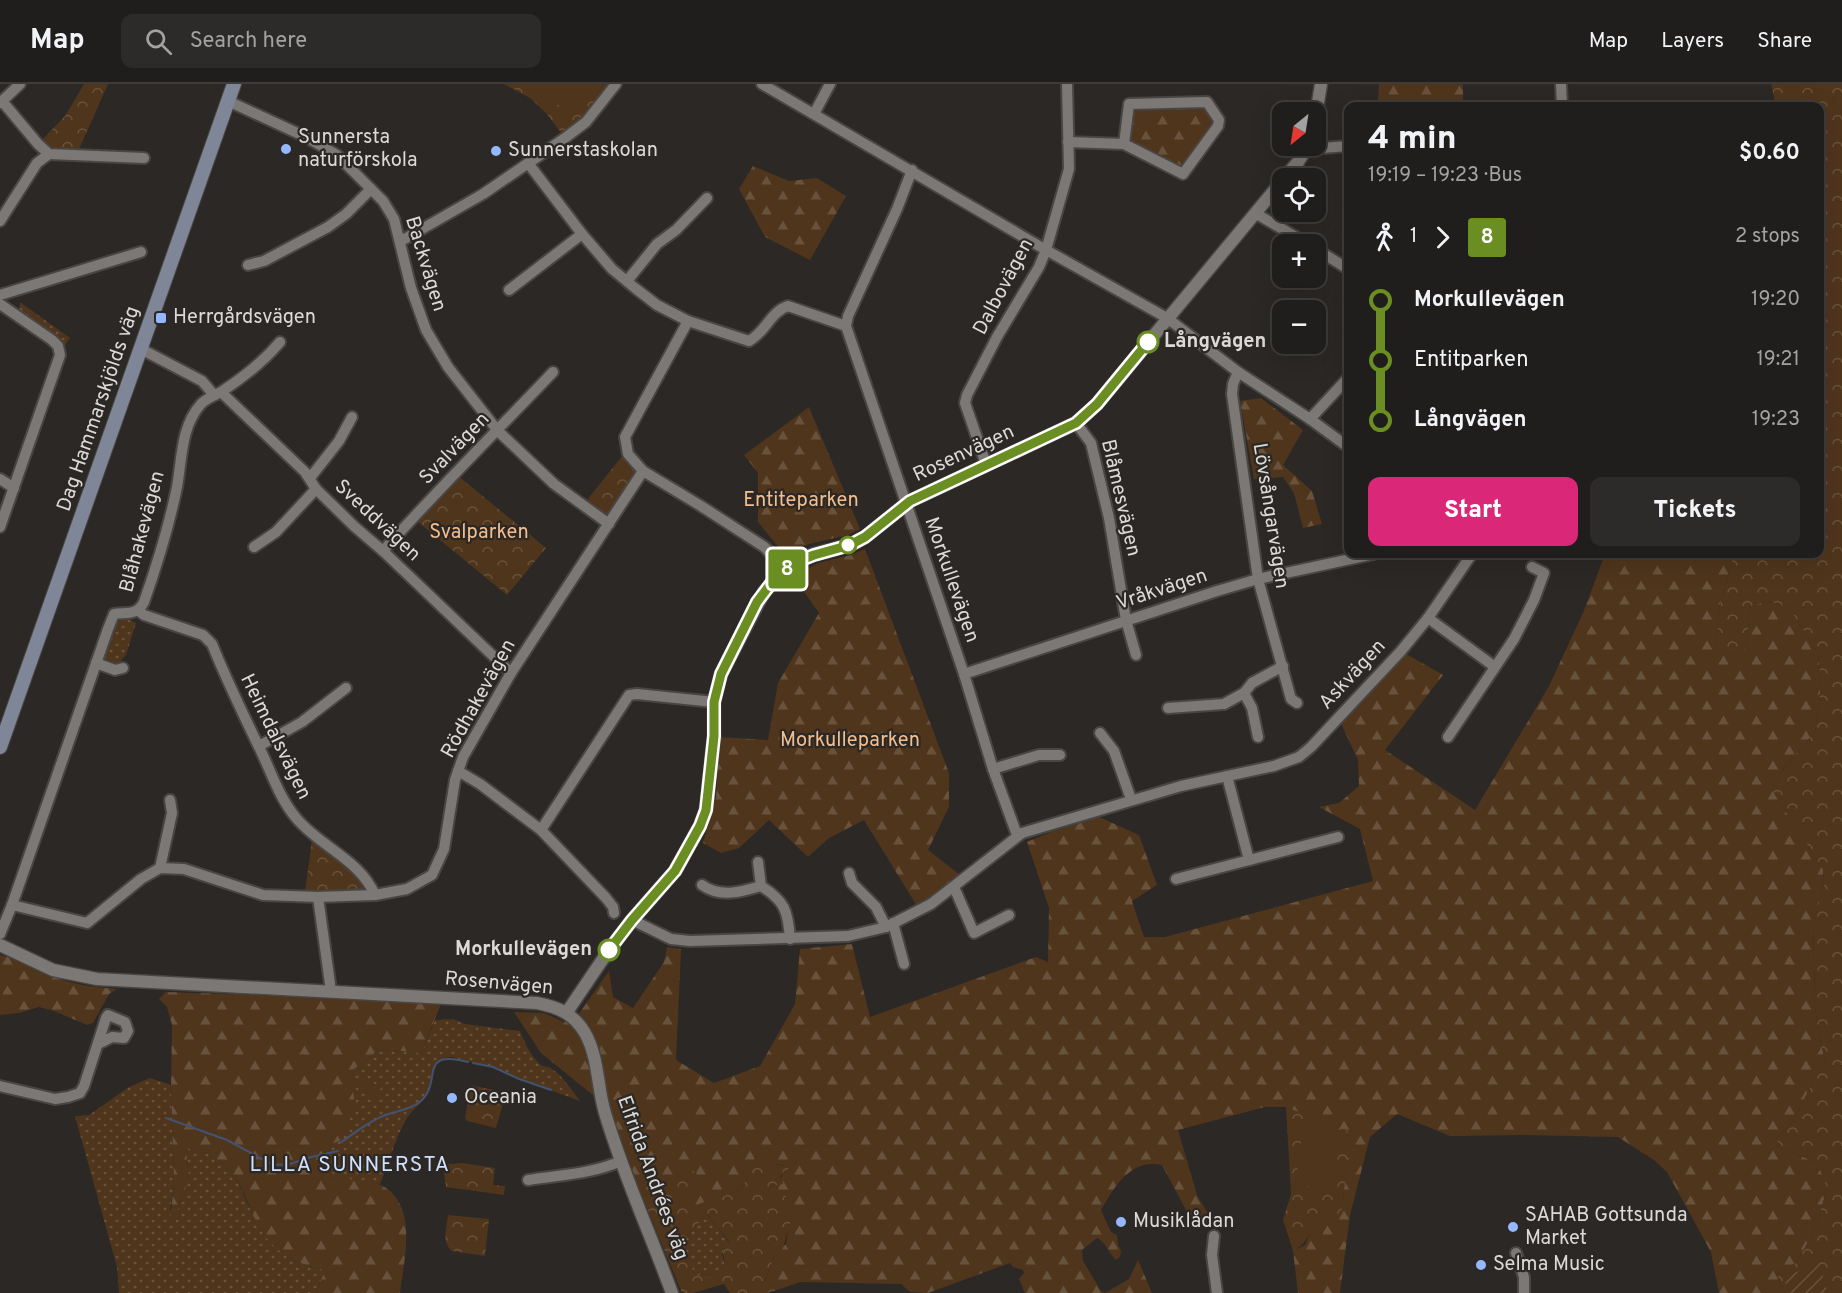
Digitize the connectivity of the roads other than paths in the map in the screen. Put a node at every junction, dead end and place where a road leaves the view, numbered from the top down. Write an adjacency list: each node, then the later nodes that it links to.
1 (20, 84): 10 (street)
2 (234, 84): 9 (main road, Dag Hammarskjölds väg)
3 (616, 84): 20 (street)
4 (762, 84): 13 (street)
5 (830, 84): 13 (street)
6 (1067, 84): 14 (street, Dalbovägen)
7 (1321, 84): 11 (street)
8 (1562, 84): 12 (street)
9 (228, 101): 22 (street, Backvägen); 43 (main road, Dag Hammarskjölds väg)
10 (1, 102): 18 (street)
11 (1318, 102)
12 (1562, 102)
13 (814, 114): 21 (street)
14 (1068, 142): 15 (street); 30 (street, Dalbovägen)
15 (1124, 144): 15 (street)
16 (1344, 146): 17 (street)
17 (1326, 148)
18 (49, 154): 19 (street); 26 (street)
19 (144, 158)
20 (528, 163): 27 (street); 29 (street)
21 (912, 170): 30 (street); 41 (street)
22 (371, 189): 29 (street, Backvägen); 33 (street)
23 (1272, 193): 25 (street, Rosenvägen)
24 (707, 198): 35 (street)
25 (1255, 213): 28 (street); 39 (street, Rosenvägen)
26 (0, 221)
27 (582, 234): 35 (street); 36 (street)
28 (1291, 234)
29 (401, 241): 51 (street, Backvägen)
30 (1046, 250): 39 (street); 53 (street, Dalbovägen)
31 (141, 252): 37 (street)
32 (1326, 255): 34 (street)
33 (248, 265)
34 (1344, 266)
35 (627, 281): 40 (street)
36 (509, 290)
37 (0, 295)
38 (0, 304): 57 (street)
39 (1167, 318): 45 (street); 50 (street, Rosenvägen)
40 (688, 321): 41 (street); 54 (street)
41 (846, 326): 59 (street, Morkullevägen)
42 (280, 342): 47 (street, Blåhakevägen)
43 (141, 349): 47 (street); 88 (main road, Dag Hammarskjölds väg)
44 (553, 372): 51 (street, Svalvägen)
45 (1238, 372): 49 (street); 68 (street, Lövsångarvägen)
46 (1344, 382): 49 (street)
47 (217, 394): 55 (street, Sveddvägen); 69 (street, Blåhakevägen)
48 (352, 417): 55 (street)
49 (1310, 419): 52 (street)
50 (1076, 423): 53 (street, Rosenvägen); 71 (street, Blåmesvägen)
51 (498, 431): 60 (street, Backvägen); 63 (street, Svalvägen)
52 (1344, 444)
53 (986, 464): 59 (street, Rosenvägen)
54 (643, 471): 60 (street, Rödhakevägen); 67 (street)
55 (310, 478): 58 (street, Sveddvägen)
56 (0, 479): 57 (street)
57 (14, 488): 61 (street)
58 (316, 489): 62 (street); 63 (street, Sveddvägen)
59 (905, 505): 67 (street, Rosenvägen); 78 (street, Morkullevägen)
60 (609, 524): 77 (street, Rödhakevägen)
61 (0, 527)
62 (254, 547)
63 (383, 550): 77 (street, Sveddvägen)
64 (1355, 558): 68 (street, Vråkvägen)
65 (1469, 558): 70 (street, Askvägen)
66 (1532, 567): 75 (street)
67 (779, 576): 81 (street, Rosenvägen)
68 (1258, 579): 71 (street, Vråkvägen); 74 (street, Lövsångarvägen)
69 (140, 609): 73 (street, Blåhakevägen); 87 (street, Heimdalsvägen)
70 (1428, 618): 75 (street); 92 (street, Askvägen)
71 (1126, 620): 72 (street, Blåmesvägen); 78 (street, Vråkvägen)
72 (1136, 655)
73 (96, 663): 76 (street); 108 (street, Blåhakevägen)
74 (1283, 666): 80 (street); 82 (street, Lövsångarvägen)
75 (1496, 667): 86 (street)
76 (123, 668)
77 (511, 673): 91 (street, Rödhakevägen)
78 (964, 674): 90 (street, Morkullevägen)
79 (346, 688): 87 (street)
80 (1244, 693): 83 (street); 85 (street)
81 (714, 702): 95 (street); 111 (street, Rosenvägen)
82 (1297, 703)
83 (1168, 708)
84 (1100, 734): 94 (street)
85 (1258, 737)
86 (1448, 737)
87 (259, 746): 106 (street, Heimdalsvägen)
88 (0, 747)
89 (1060, 754): 90 (street)
90 (993, 769): 96 (street, Morkullevägen)
91 (458, 771): 95 (street); 106 (street, Rödhakevägen)
92 (1227, 776): 94 (street, Askvägen); 98 (street)
93 (170, 800): 100 (street)
94 (1131, 800): 96 (street, Askvägen)
95 (541, 830): 109 (street)
96 (1017, 835): 105 (street)
97 (1338, 837): 98 (street)
98 (1249, 860): 102 (street)
99 (758, 862): 104 (street)
100 (160, 868): 107 (street, Rödhakevägen); 108 (street)
101 (849, 873): 112 (street)
102 (1176, 879)
103 (702, 885): 104 (street)
104 (761, 886): 114 (street)
105 (954, 887): 110 (street); 112 (street)
106 (375, 895): 107 (street, Rödhakevägen)
107 (318, 897): 117 (street)
108 (12, 905): 113 (street, Blåhakevägen)
109 (614, 913)
110 (1009, 915)
111 (632, 920): 114 (street); 118 (street, Rosenvägen)
112 (890, 925): 114 (street); 116 (street)
113 (0, 934)
114 (790, 939)
115 (0, 945): 117 (street, Rosenvägen)
116 (904, 964)
117 (331, 991): 118 (street, Rosenvägen)
118 (567, 1012): 121 (street, Elfrida Andrées väg)
119 (98, 1044): 120 (street)
120 (0, 1086)
121 (621, 1161): 122 (street); 125 (street, Elfrida Andrées väg)
122 (528, 1180)
123 (1214, 1236): 126 (street)
124 (1516, 1253): 127 (street)
125 (672, 1293)
126 (1217, 1293)
127 (1524, 1293)

